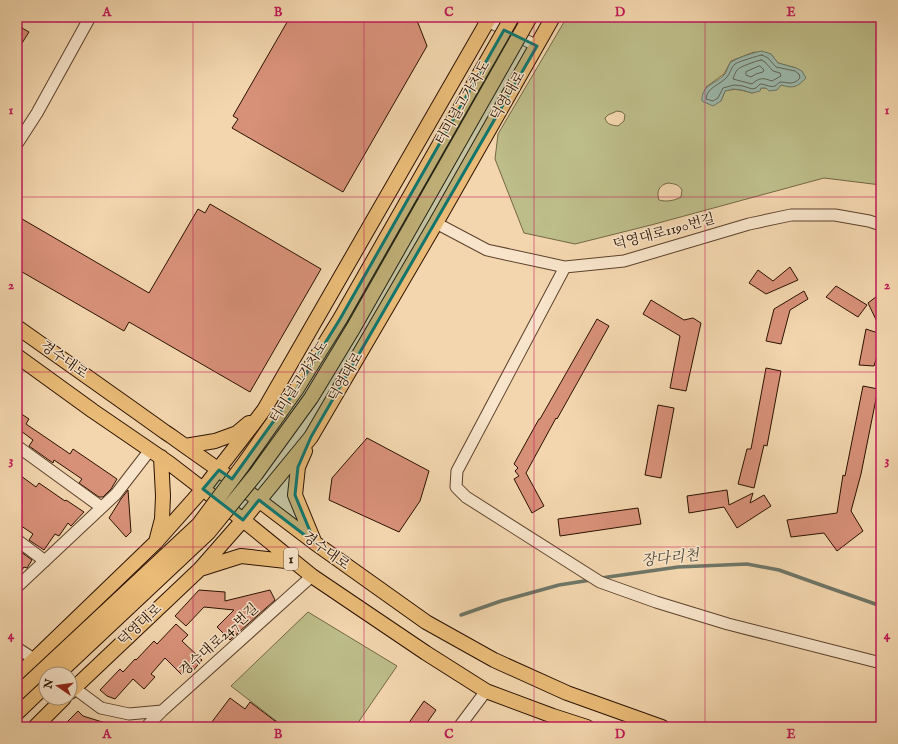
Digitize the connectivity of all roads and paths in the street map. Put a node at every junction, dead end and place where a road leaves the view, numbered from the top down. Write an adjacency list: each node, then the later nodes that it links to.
1 (90, 17): 7 (street)
2 (512, 17): 41 (main road, 터미널고가차도, bridge)
3 (530, 17): 35 (main road, 터미널고가차도, bridge)
4 (553, 17): 6 (main road, 덕영대로)
5 (486, 18): 6 (street); 13 (main road)
6 (537, 46): 8 (main road, 덕영대로)
7 (17, 144)
8 (436, 223): 10 (street, 덕영대로1190번길); 14 (main road, 덕영대로)
9 (881, 225): 10 (street, 덕영대로1190번길)
10 (565, 267): 33 (street)
11 (17, 327): 16 (main road, 경수대로 / 1)
12 (17, 356): 17 (main road, 경수대로 / 1)
13 (264, 410): 16 (main road); 18 (main road)
14 (311, 437): 20 (main road, 덕영대로); 25 (main road)
15 (17, 446): 21 (street)
16 (185, 446): 18 (main road, 경수대로 / 1)
17 (156, 454): 19 (main road, 경수대로 / 1); 21 (street); 24 (main road)
18 (219, 470): 19 (main road); 20 (main road, 경수대로 / 1)
19 (204, 489): 22 (main road, 경수대로 / 1); 24 (main road)
20 (259, 500): 22 (main road, 덕영대로); 25 (main road, 경수대로 / 1)
21 (101, 507): 26 (street)
22 (243, 520): 27 (main road, 경수대로 / 1); 28 (main road, 덕영대로)
23 (17, 540): 26 (street)
24 (156, 542): 32 (main road)
25 (315, 543): 49 (main road, 경수대로 / 1)
26 (45, 561): 30 (street)
27 (295, 562): 28 (main road); 29 (main road, 경수대로 / 1)
28 (200, 569): 37 (main road, 덕영대로)
29 (312, 576): 38 (main road, 경수대로 / 1); 43 (street, 경수대로247번길)
30 (17, 587)
31 (17, 648): 32 (street)
32 (34, 660): 34 (street); 36 (main road)
33 (881, 664)
34 (43, 666)
35 (67, 666)
36 (17, 676)
37 (78, 682)
38 (486, 691): 47 (street); 48 (main road, 경수대로 / 1)
39 (38, 693): 44 (main road)
40 (78, 693): 43 (street, 덕영대로)
41 (17, 694)
42 (56, 706): 45 (main road)
43 (162, 711): 46 (street, 경수대로247번길)
44 (17, 713)
45 (35, 727)
46 (146, 727)
47 (459, 727)
48 (586, 727)
49 (662, 727)

